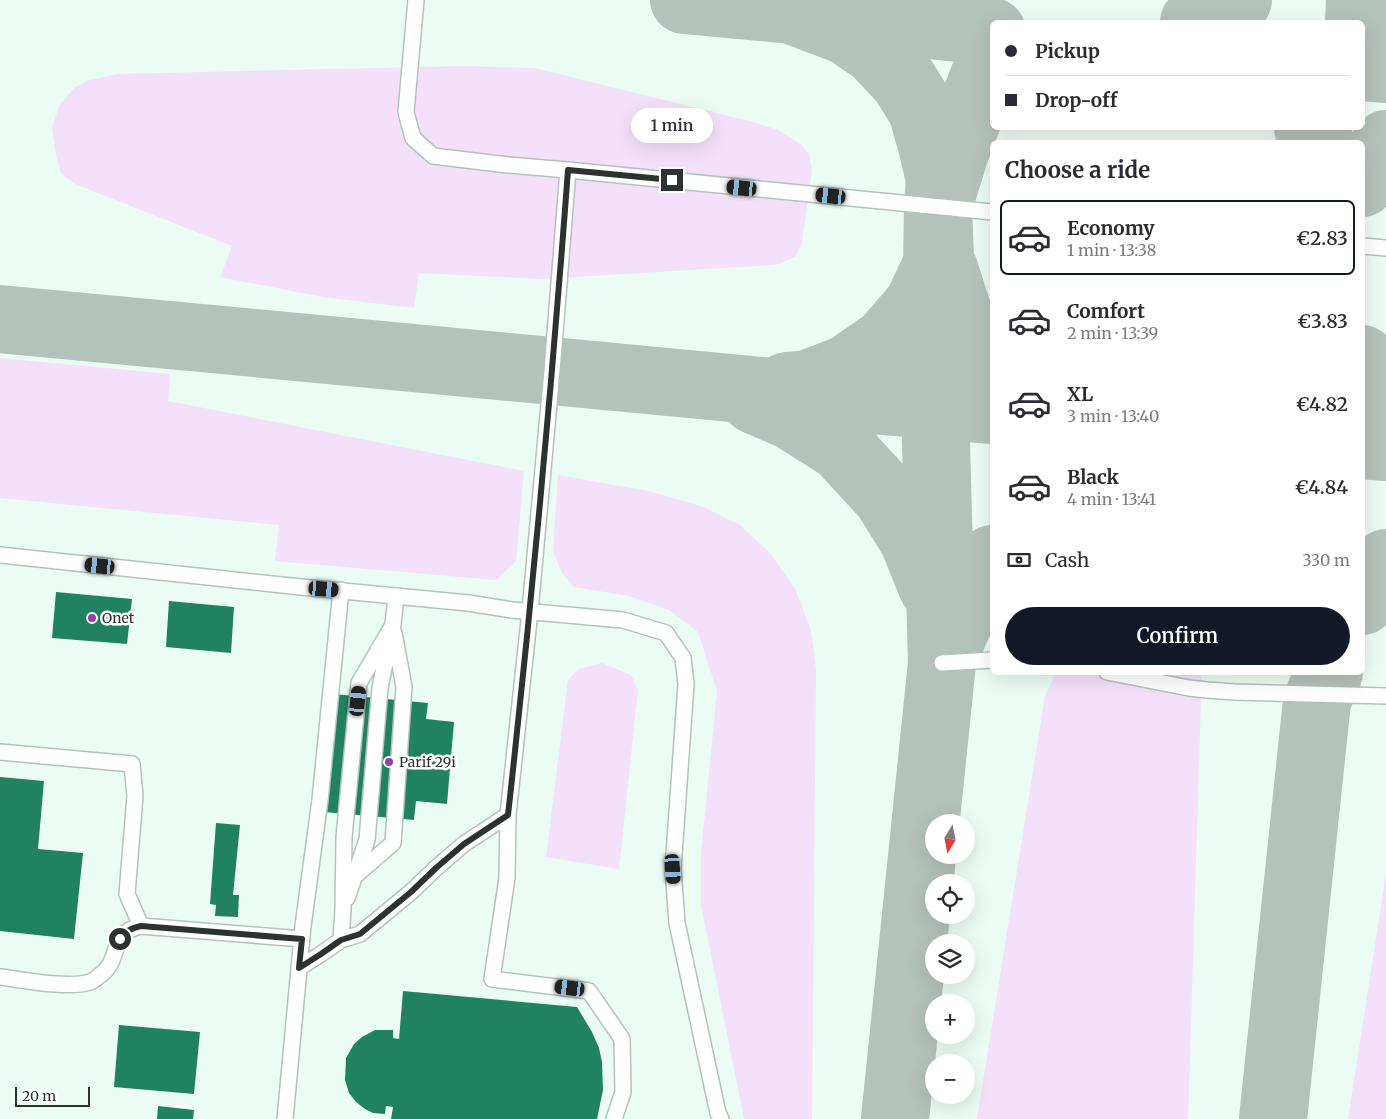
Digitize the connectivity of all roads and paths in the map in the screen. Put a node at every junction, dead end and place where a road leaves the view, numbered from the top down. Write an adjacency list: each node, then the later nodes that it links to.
1 (416, 0): 2 (lane)
2 (568, 170): 3 (lane); 9 (lane)
3 (990, 212)
4 (1365, 246): 5 (lane)
5 (1386, 248)
6 (0, 555): 7 (lane)
7 (341, 590): 8 (lane); 20 (lane)
8 (396, 596): 9 (lane); 10 (lane)
9 (530, 611): 16 (lane); 26 (lane)
10 (393, 625): 17 (lane); 17 (lane); 18 (lane)
11 (990, 660): 12 (lane)
12 (942, 663)
13 (1122, 675): 14 (lane)
14 (1386, 696)
15 (0, 752): 19 (lane)
16 (508, 815): 21 (lane); 25 (lane)
17 (355, 876): 18 (lane)
18 (343, 910): 21 (lane)
19 (141, 926): 20 (lane); 23 (lane)
20 (302, 933): 22 (lane)
21 (341, 940): 22 (lane)
22 (299, 968): 24 (lane)
23 (0, 977)
24 (285, 1119)
25 (614, 1119)
26 (720, 1119)

